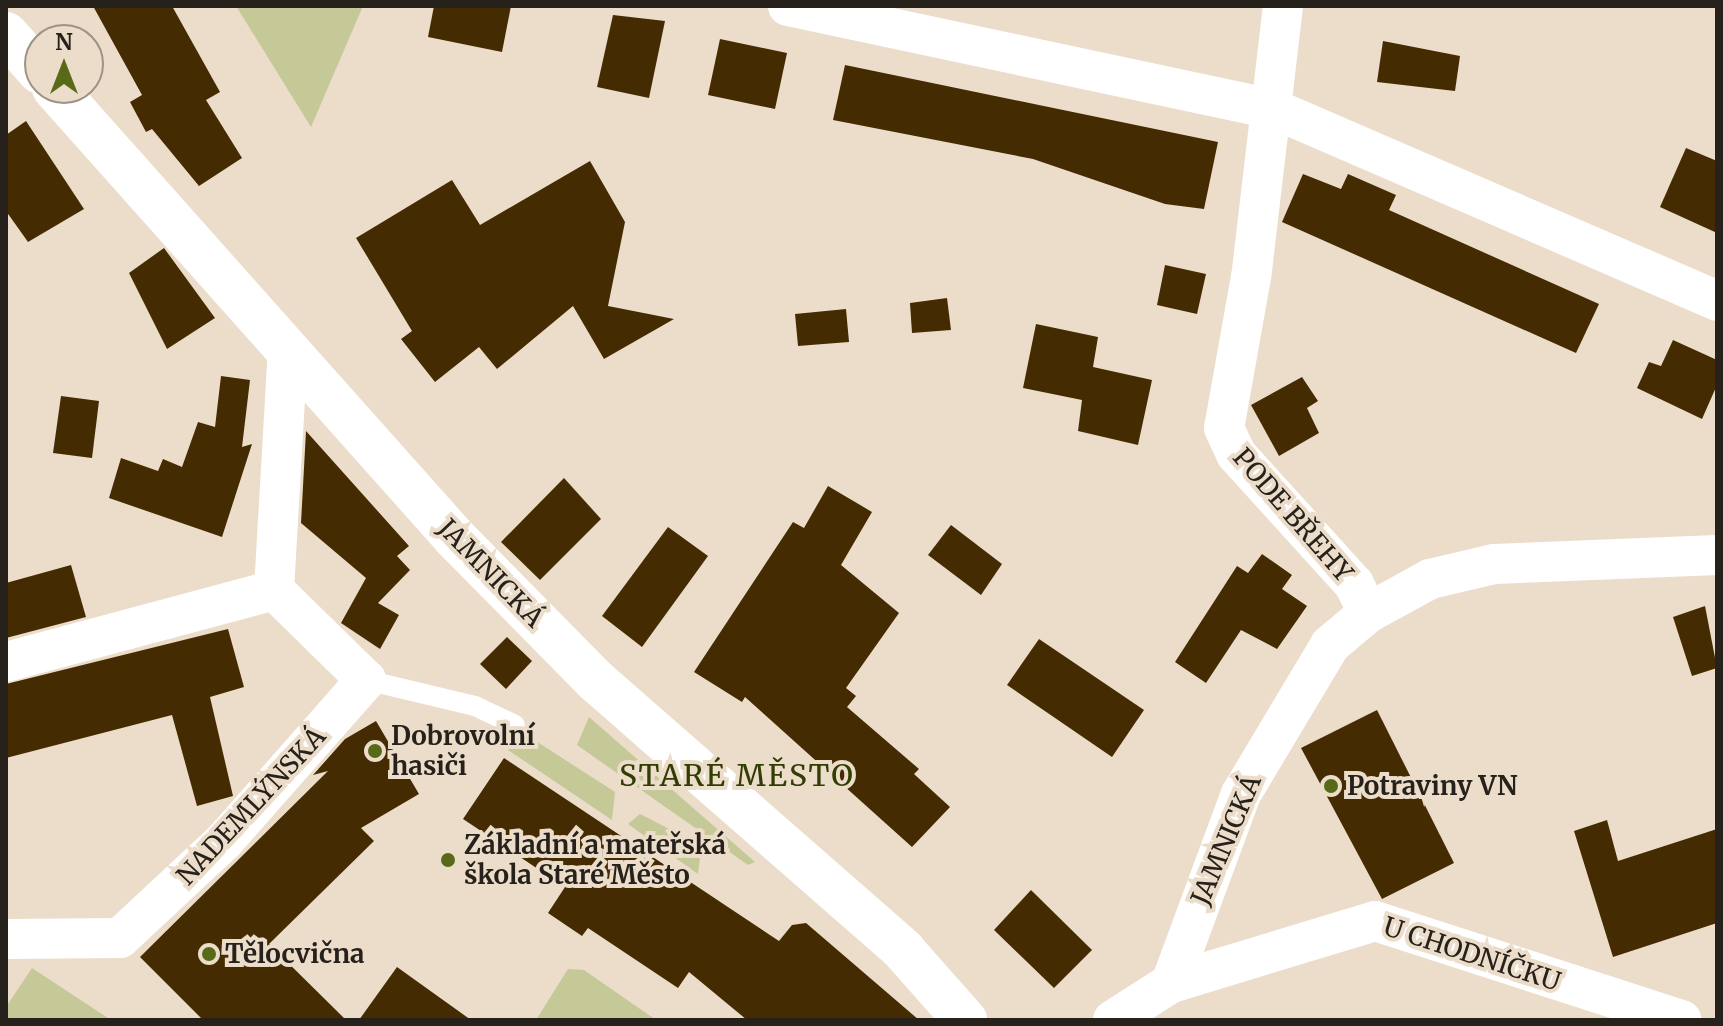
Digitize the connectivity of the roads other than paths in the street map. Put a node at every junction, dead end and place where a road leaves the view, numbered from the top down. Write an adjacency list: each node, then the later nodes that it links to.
1 (788, 6): 6 (street)
2 (1283, 6): 6 (street, PODE BŘEHY)
3 (6, 34): 4 (main road)
4 (24, 54)
5 (68, 104): 8 (main road, JAMNICKÁ)
6 (1274, 109): 7 (street); 11 (street, PODE BŘEHY)
7 (1717, 301)
8 (288, 349): 10 (street); 17 (main road, JAMNICKÁ)
9 (1717, 555): 11 (street)
10 (274, 590): 12 (street); 13 (street)
11 (1368, 613): 16 (street, JAMNICKÁ)
12 (6, 662)
13 (366, 680): 14 (lane); 15 (street, NADEMLÝNSKÁ)
14 (515, 725)
15 (6, 939)
16 (1171, 983): 18 (street); 19 (street, U CHODNÍČKU)
17 (965, 1020)
18 (1113, 1020)
19 (1681, 1020)

